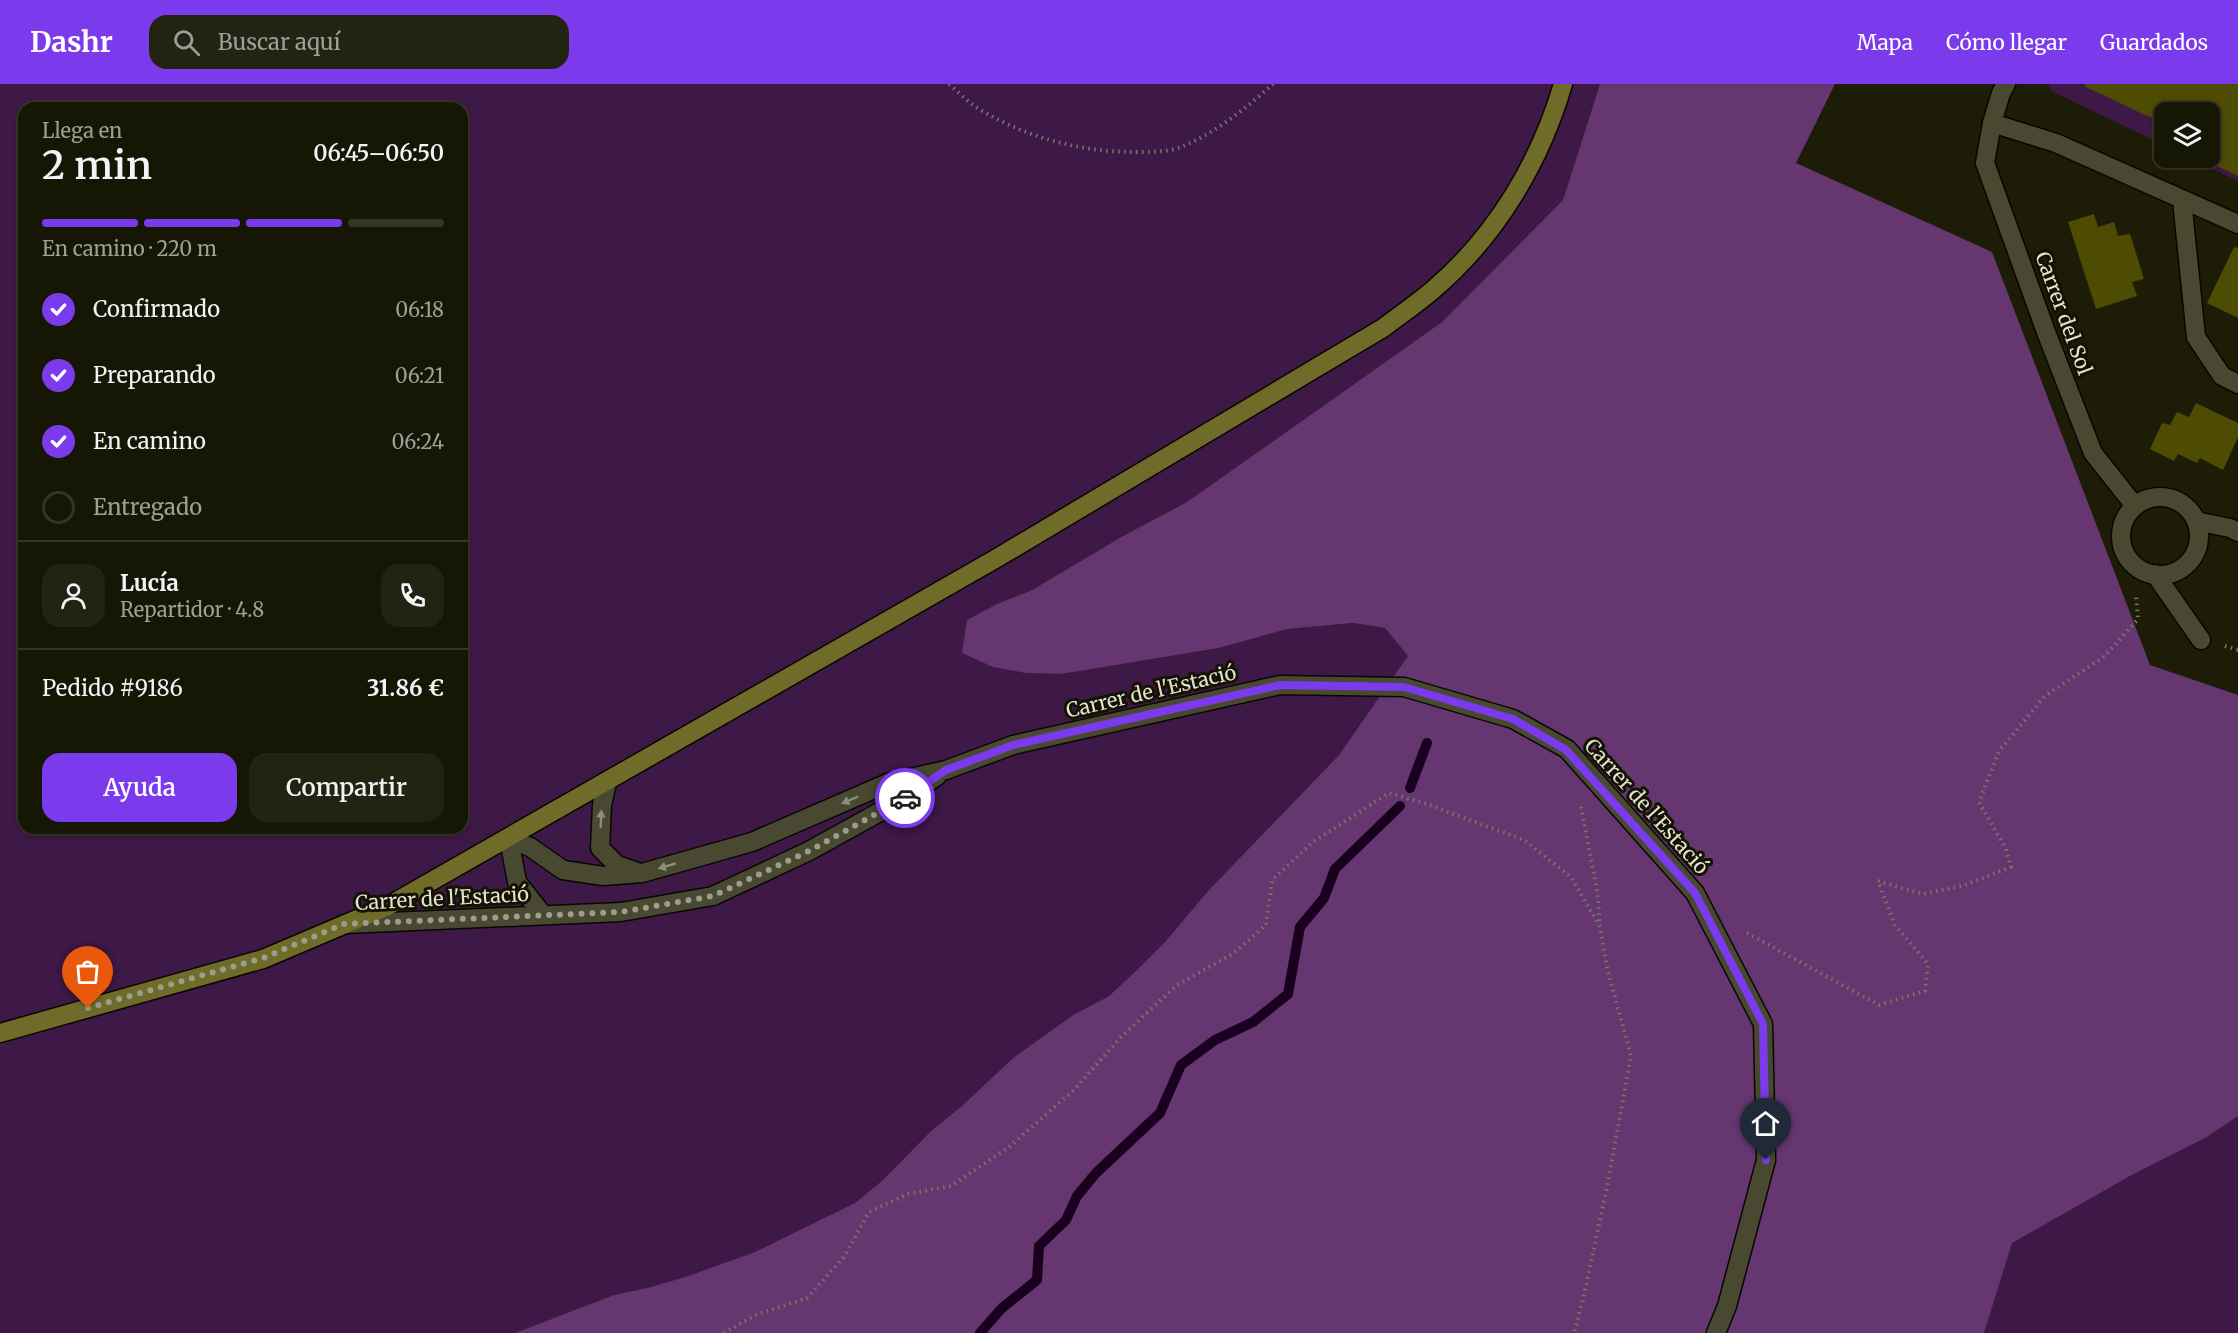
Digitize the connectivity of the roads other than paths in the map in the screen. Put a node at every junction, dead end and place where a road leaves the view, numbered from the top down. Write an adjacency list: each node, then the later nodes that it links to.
1 (1563, 84): 13 (street)
2 (2006, 84): 3 (street, Carrer del Sol)
3 (1992, 123): 4 (street); 7 (street, Carrer del Sol)
4 (2182, 200): 5 (street); 6 (street)
5 (2238, 224)
6 (2238, 384)
7 (2135, 506): 8 (street); 10 (street)
8 (2196, 521): 9 (street); 10 (street)
9 (2238, 532)
10 (2155, 574): 11 (street)
11 (2201, 640)
12 (946, 770): 15 (street, Carrer de l'Estació, one-way to 15); 16 (street, Carrer de l'Estació); 19 (street, Carrer de l'Estació)
13 (607, 783): 14 (street); 15 (street, one-way to 13)
14 (509, 838): 15 (street, Carrer de l'Estació); 16 (street, Carrer de l'Estació); 17 (street)
15 (642, 873)
16 (543, 915): 17 (street, Carrer de l'Estació)
17 (344, 924): 18 (street)
18 (0, 1033)
19 (1716, 1333)

